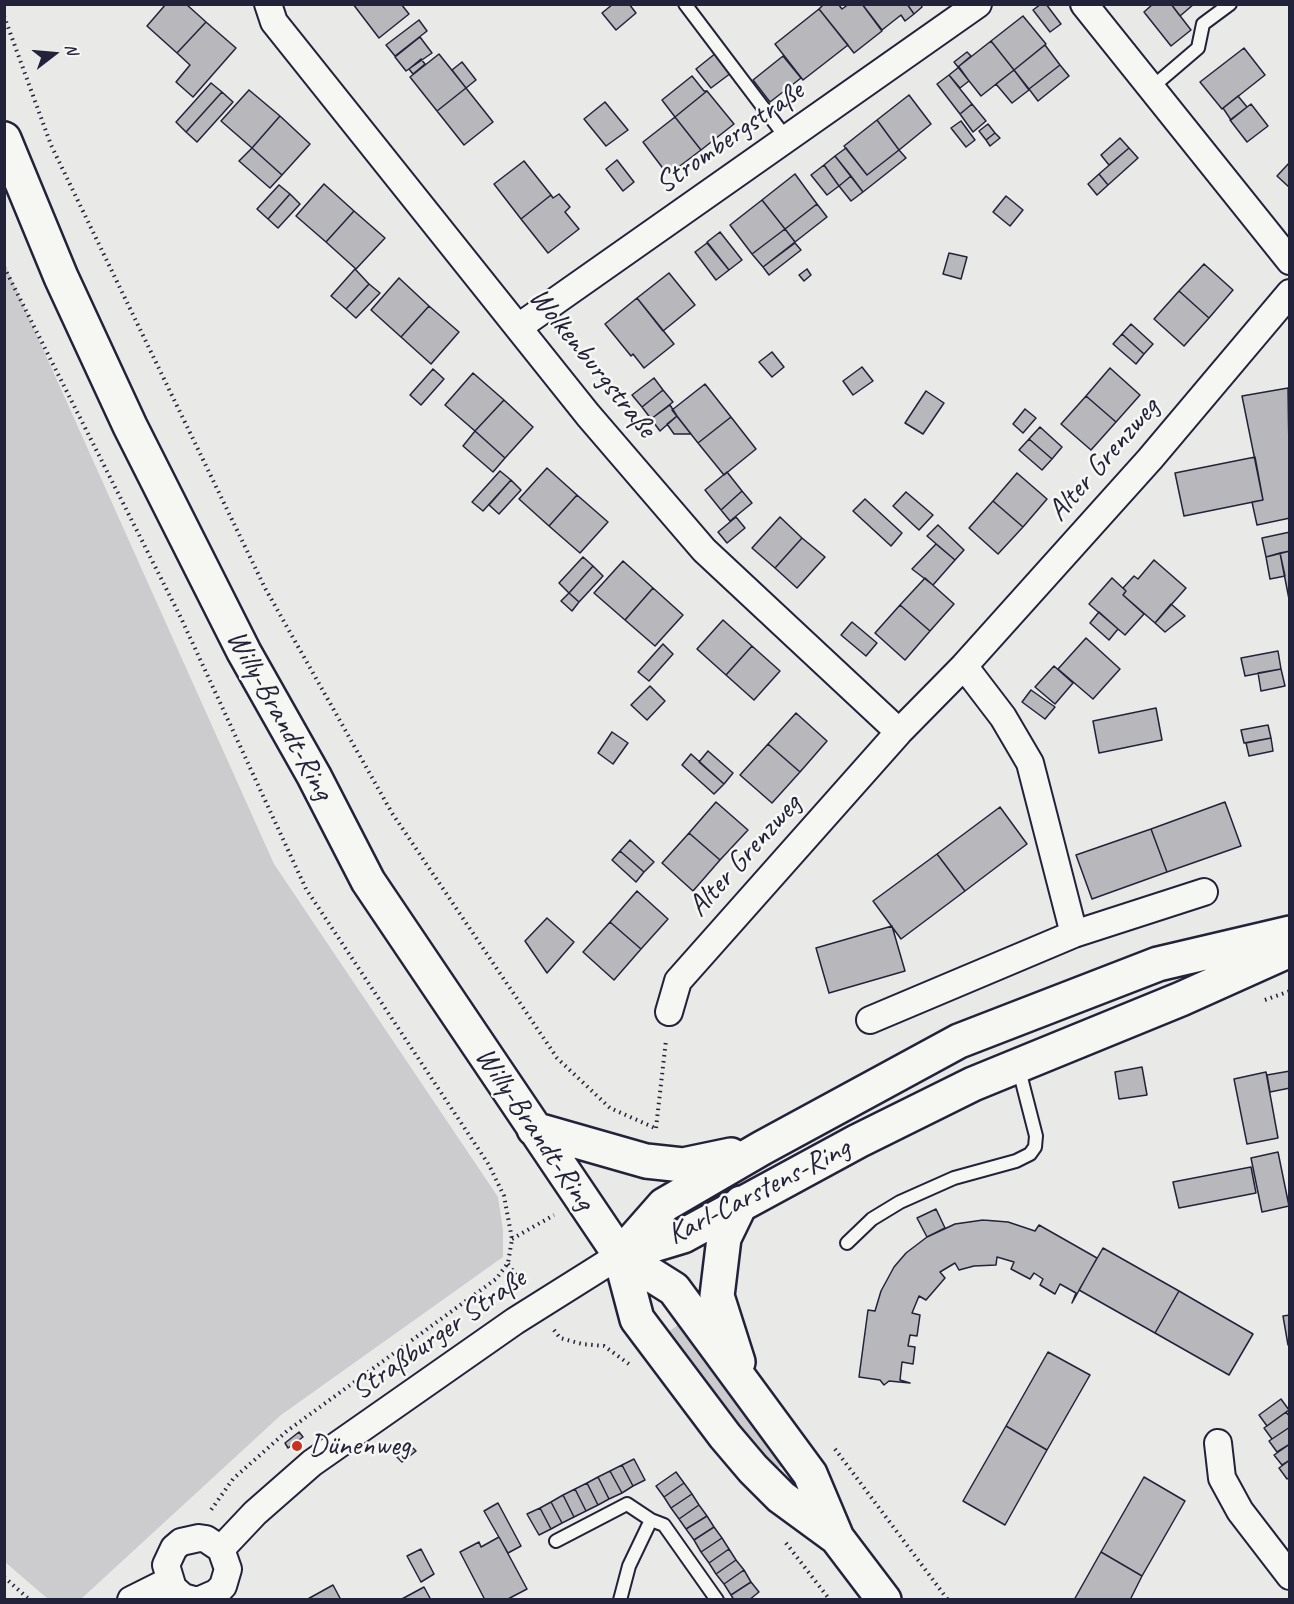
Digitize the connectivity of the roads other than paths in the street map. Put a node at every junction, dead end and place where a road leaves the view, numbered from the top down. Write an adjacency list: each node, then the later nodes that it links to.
1 (268, 4): 11 (street, Wolkenburgstraße)
2 (685, 4): 7 (lane)
3 (978, 4): 7 (street, Strombergstraße)
4 (1084, 4): 6 (street)
5 (1230, 4): 6 (lane)
6 (1150, 89): 9 (street)
7 (787, 139): 11 (street, Strombergstraße)
8 (4, 140): 21 (main road, Willy-Brandt-Ring)
9 (1290, 261)
10 (1290, 293): 12 (street, Alter Grenzweg)
11 (520, 326): 13 (street, Wolkenburgstraße)
12 (964, 666): 13 (street, Alter Grenzweg); 16 (street)
13 (899, 732): 18 (street, Alter Grenzweg)
14 (1204, 892): 16 (street)
15 (1290, 933): 22 (main road, Karl-Carstens-Ring)
16 (1074, 934): 19 (street)
17 (1290, 950): 20 (main road, Karl-Carstens-Ring)
18 (669, 1012)
19 (870, 1020)
20 (1017, 1065): 23 (main road, Karl-Carstens-Ring); 24 (lane)
21 (534, 1129): 22 (main road); 25 (main road, Willy-Brandt-Ring)
22 (762, 1148): 25 (main road, Karl-Carstens-Ring)
23 (741, 1203): 25 (main road, Karl-Carstens-Ring); 26 (main road)
24 (847, 1243)
25 (620, 1255): 26 (main road, Willy-Brandt-Ring); 29 (main road, Willy-Brandt-Ring); 31 (street, Straßburger Straße)
26 (745, 1386): 29 (main road, Willy-Brandt-Ring)
27 (1218, 1443): 32 (street)
28 (651, 1520): 30 (lane); 38 (lane); 39 (lane)
29 (837, 1538): 40 (main road, Willy-Brandt-Ring)
30 (556, 1541)
31 (221, 1549): 33 (street); 34 (street)
32 (1290, 1576)
33 (168, 1581): 35 (street); 36 (street)
34 (222, 1593): 37 (street)
35 (131, 1599)
36 (194, 1599)
37 (200, 1599)
38 (620, 1599)
39 (717, 1599)
40 (884, 1599)

